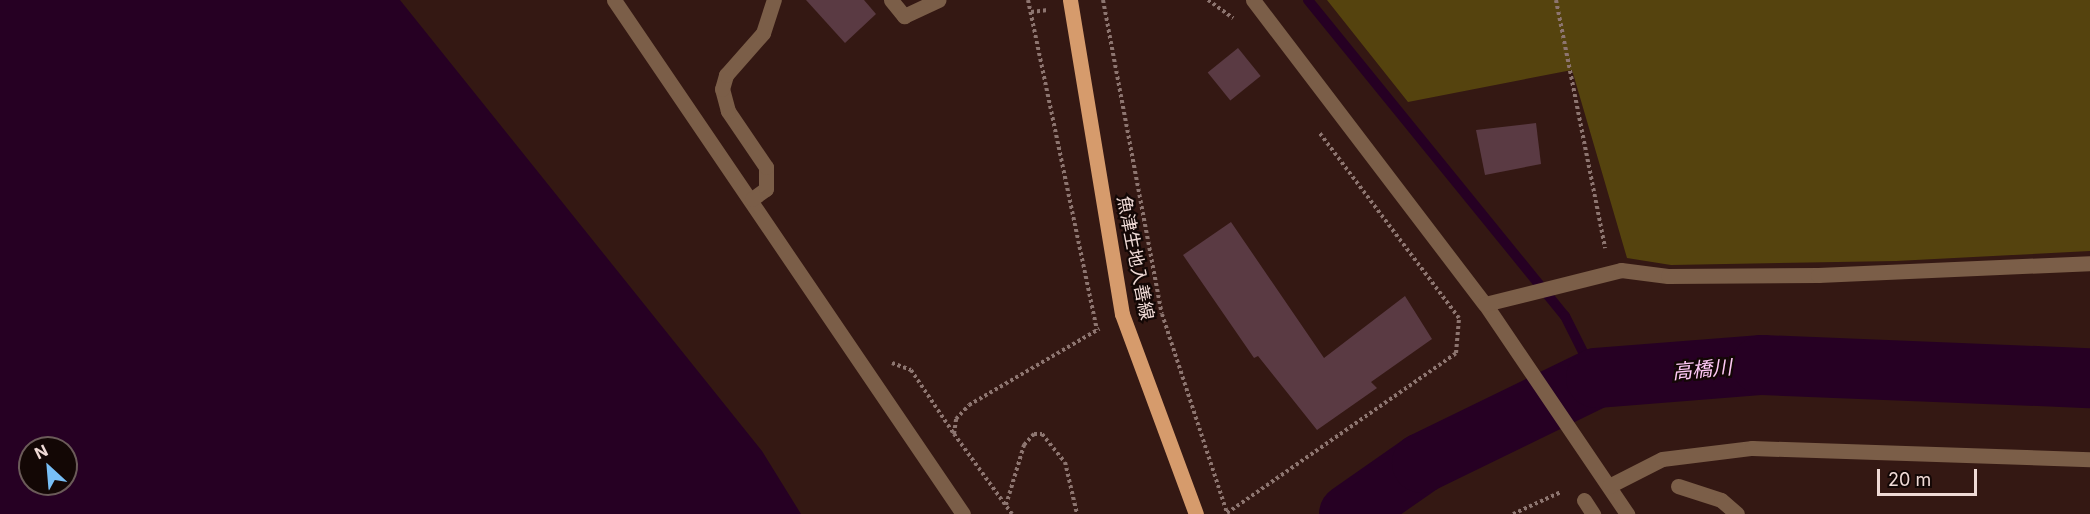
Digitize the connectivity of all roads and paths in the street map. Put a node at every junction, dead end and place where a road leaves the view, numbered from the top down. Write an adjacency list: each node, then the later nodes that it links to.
1 (614, 0): 13 (street)
2 (774, 0): 13 (street)
3 (891, 0): 4 (street)
4 (938, 0)
5 (1028, 0): 11 (path)
6 (1070, 0): 17 (main road, 魚津生地入善線)
7 (1103, 0): 26 (path)
8 (1253, 0): 16 (street)
9 (1556, 0): 15 (path)
10 (1048, 9): 11 (path)
11 (1031, 12): 18 (path)
12 (1315, 126): 26 (path)
13 (752, 199): 19 (street)
14 (2090, 263): 15 (street)
15 (1609, 273): 16 (street)
16 (1485, 304): 22 (street)
17 (1122, 314): 18 (path); 30 (main road, 魚津生地入善線)
18 (1097, 330): 20 (path)
19 (849, 348): 20 (path); 27 (street)
20 (954, 434): 25 (path)
21 (2090, 459): 22 (street)
22 (1609, 486): 33 (street)
23 (1678, 486): 34 (street)
24 (1584, 500): 31 (path); 32 (street)
25 (1006, 506): 28 (path); 29 (path)
26 (1227, 513)
27 (963, 514)
28 (1012, 514)
29 (1077, 514)
30 (1196, 514)
31 (1513, 514)
32 (1593, 514)
33 (1627, 514)
34 (1737, 514)

